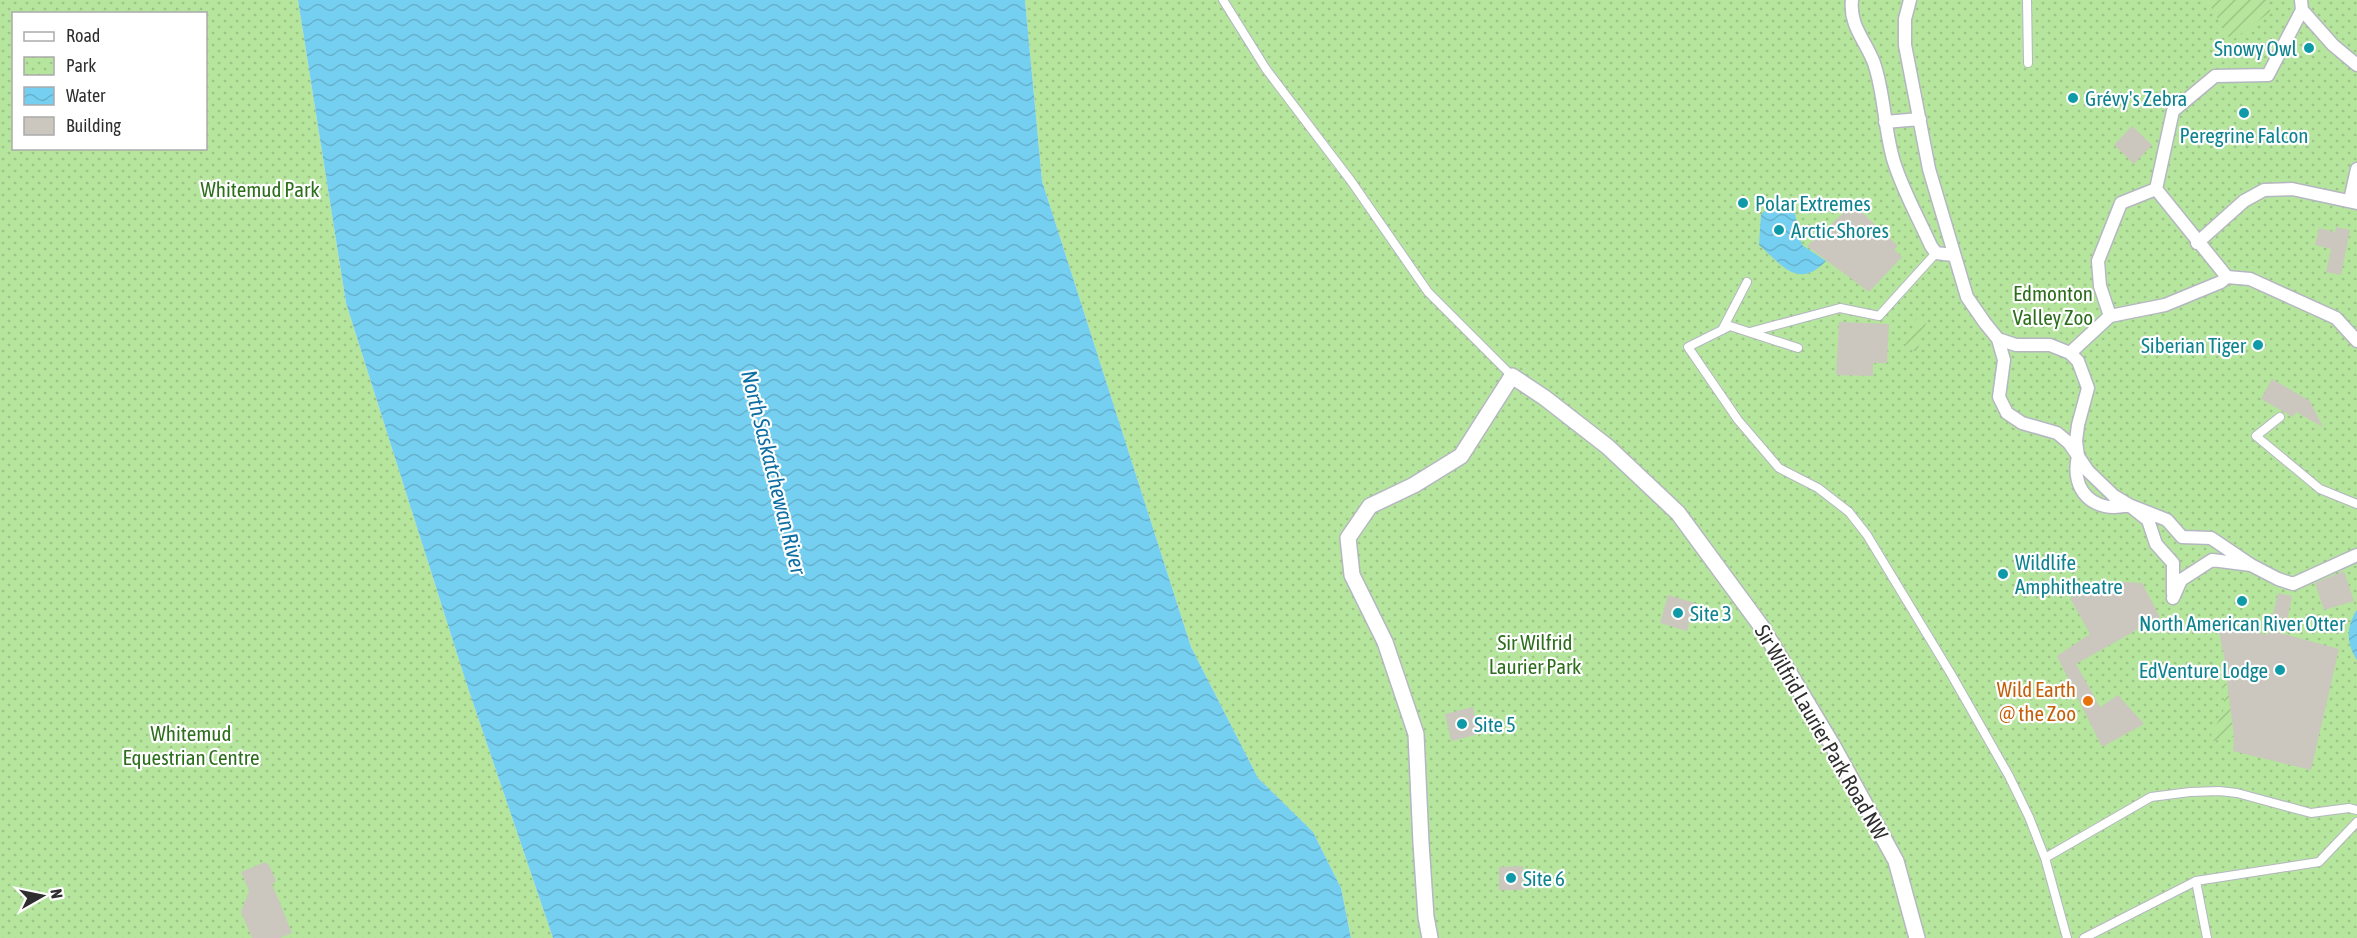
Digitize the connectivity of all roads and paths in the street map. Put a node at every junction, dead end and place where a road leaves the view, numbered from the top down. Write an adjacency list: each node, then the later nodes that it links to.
1 (1223, 0): 25 (lane)
2 (1852, 0): 9 (street)
3 (1910, 0): 8 (street)
4 (2027, 0): 6 (lane)
5 (2301, 5): 7 (street); 11 (street)
6 (2028, 63)
7 (2357, 65)
8 (1920, 118): 9 (street); 15 (street)
9 (1885, 122): 14 (street)
10 (2357, 170): 12 (street)
11 (2156, 189): 13 (street); 18 (street)
12 (2354, 202): 13 (street)
13 (2197, 243): 16 (street)
14 (1936, 253): 15 (street); 20 (lane)
15 (1953, 255): 21 (street)
16 (2227, 277): 18 (street); 22 (street)
17 (1747, 282): 19 (lane)
18 (2110, 316): 24 (street)
19 (1722, 330): 20 (lane); 34 (lane)
20 (1748, 332): 23 (lane)
21 (1998, 339): 24 (street); 27 (street)
22 (2357, 341)
23 (1798, 348)
24 (2070, 353): 27 (street)
25 (1512, 376): 36 (street); 37 (street, Sir Wilfrid Laurier Park Road NW)
26 (2280, 417): 28 (lane)
27 (2078, 456): 29 (street); 29 (street)
28 (2357, 504)
29 (2129, 505): 31 (street); 31 (street)
30 (2357, 555): 31 (street)
31 (2251, 565)
32 (2357, 810): 34 (lane)
33 (2357, 822): 35 (lane)
34 (2045, 858): 38 (lane)
35 (2196, 881): 39 (lane); 40 (lane)
36 (1430, 938)
37 (1917, 938)
38 (2067, 938)
39 (2085, 938)
40 (2207, 938)

